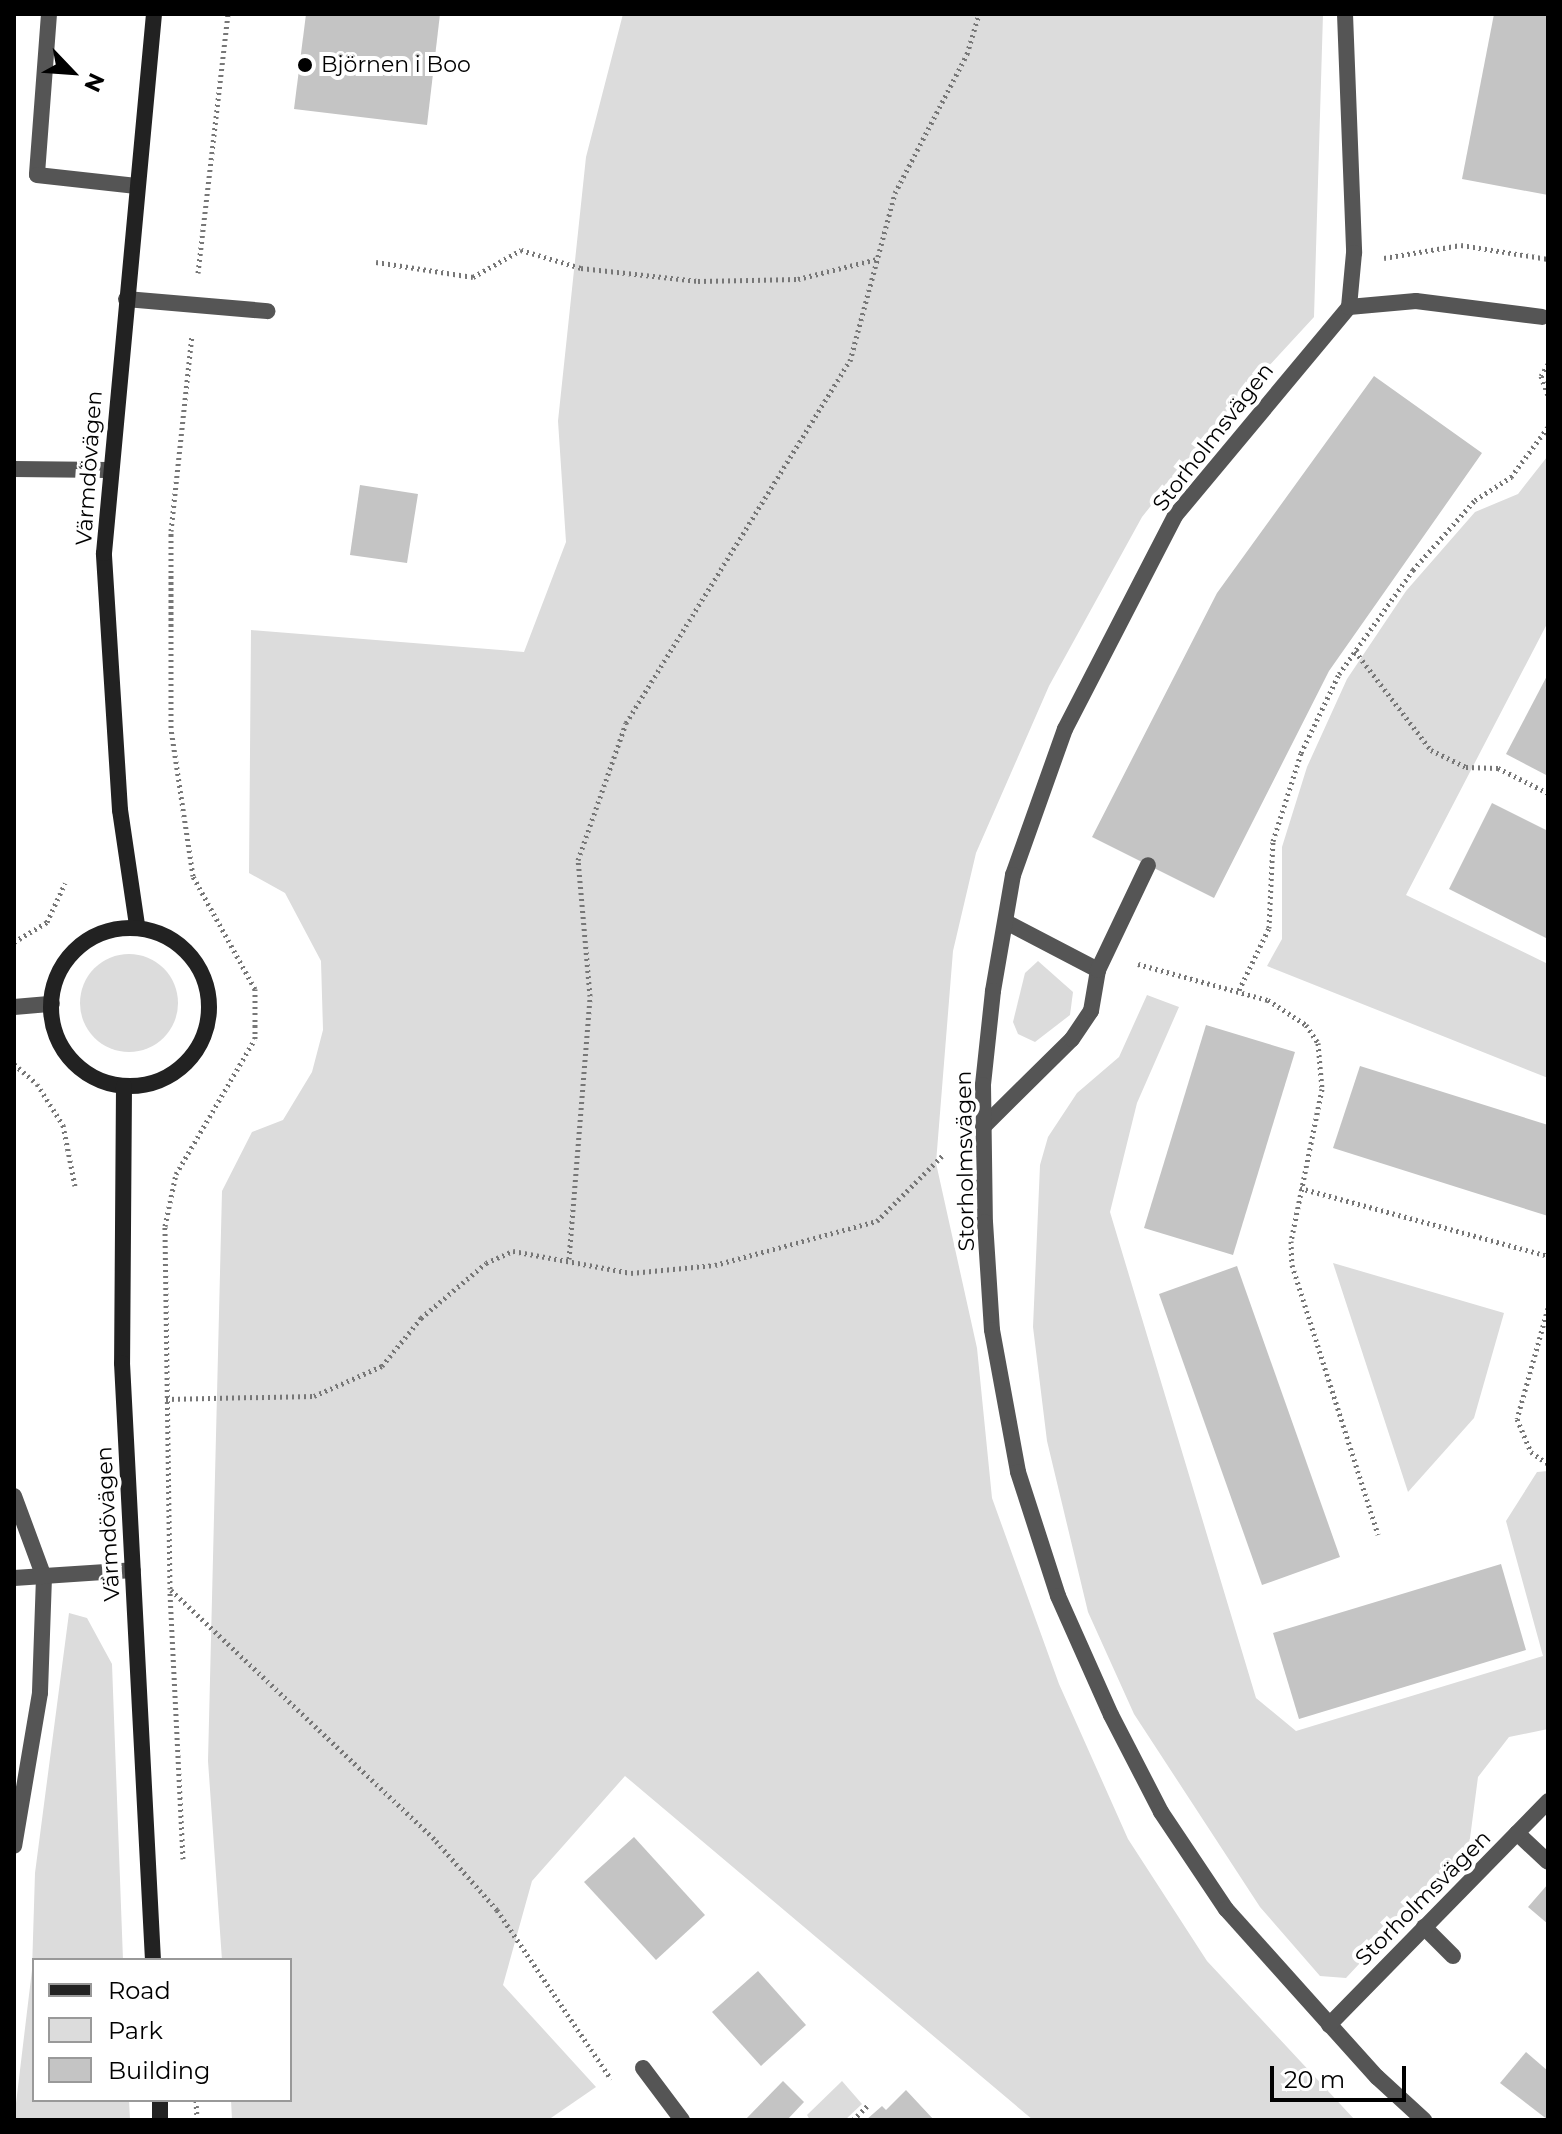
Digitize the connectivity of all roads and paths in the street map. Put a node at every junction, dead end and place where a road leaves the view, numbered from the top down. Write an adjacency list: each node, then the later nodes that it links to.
1 (49, 14): 6 (street)
2 (154, 14): 6 (main road, Värmdövägen)
3 (228, 14): 12 (path)
4 (979, 14): 8 (path)
5 (1345, 14): 13 (street)
6 (136, 186): 11 (main road, Värmdövägen)
7 (1373, 248): 9 (path)
8 (878, 258): 10 (path); 41 (path)
9 (1548, 259)
10 (376, 262)
11 (126, 299): 12 (street); 21 (main road, Värmdövägen)
12 (194, 307): 14 (street); 43 (path)
13 (1349, 307): 15 (street); 26 (street, Storholmsvägen)
14 (267, 311)
15 (1542, 317)
16 (1548, 364): 17 (path)
17 (1545, 375): 18 (path)
18 (1548, 395)
19 (1548, 427): 22 (path)
20 (14, 469): 21 (street)
21 (108, 470): 27 (main road, Värmdövägen)
22 (1355, 651): 23 (path); 31 (path)
23 (1548, 793)
24 (1148, 865): 30 (street)
25 (65, 883): 28 (path)
26 (1006, 922): 30 (street); 36 (street, Storholmsvägen)
27 (137, 925): 32 (main road); 35 (main road)
28 (14, 942)
29 (1138, 964): 31 (path)
30 (1098, 970): 36 (street)
31 (1239, 990): 39 (path)
32 (52, 1004): 33 (street); 35 (main road)
33 (14, 1007)
34 (14, 1064): 38 (path)
35 (124, 1086): 47 (main road, Värmdövägen)
36 (983, 1127): 59 (street, Storholmsvägen)
37 (944, 1154): 41 (path)
38 (75, 1186)
39 (1300, 1188): 40 (path); 46 (path)
40 (1548, 1256)
41 (569, 1259): 43 (path)
42 (1548, 1308): 44 (path)
43 (166, 1399): 50 (path)
44 (1548, 1464)
45 (14, 1496): 48 (street)
46 (1378, 1535)
47 (133, 1570): 48 (street); 58 (main road, Värmdövägen)
48 (44, 1577): 49 (street); 53 (street)
49 (14, 1578)
50 (170, 1589): 55 (path); 61 (path)
51 (1548, 1801): 52 (street, Storholmsvägen)
52 (1517, 1833): 54 (street); 56 (street, Storholmsvägen)
53 (14, 1846)
54 (1548, 1862)
55 (184, 1867)
56 (1424, 1927): 57 (street); 59 (street, Storholmsvägen)
57 (1453, 1956)
58 (153, 1958)
59 (1329, 2025): 65 (street, Storholmsvägen)
60 (643, 2068): 63 (street)
61 (617, 2087)
62 (868, 2105): 64 (path)
63 (682, 2120)
64 (853, 2120)
65 (1424, 2120)

